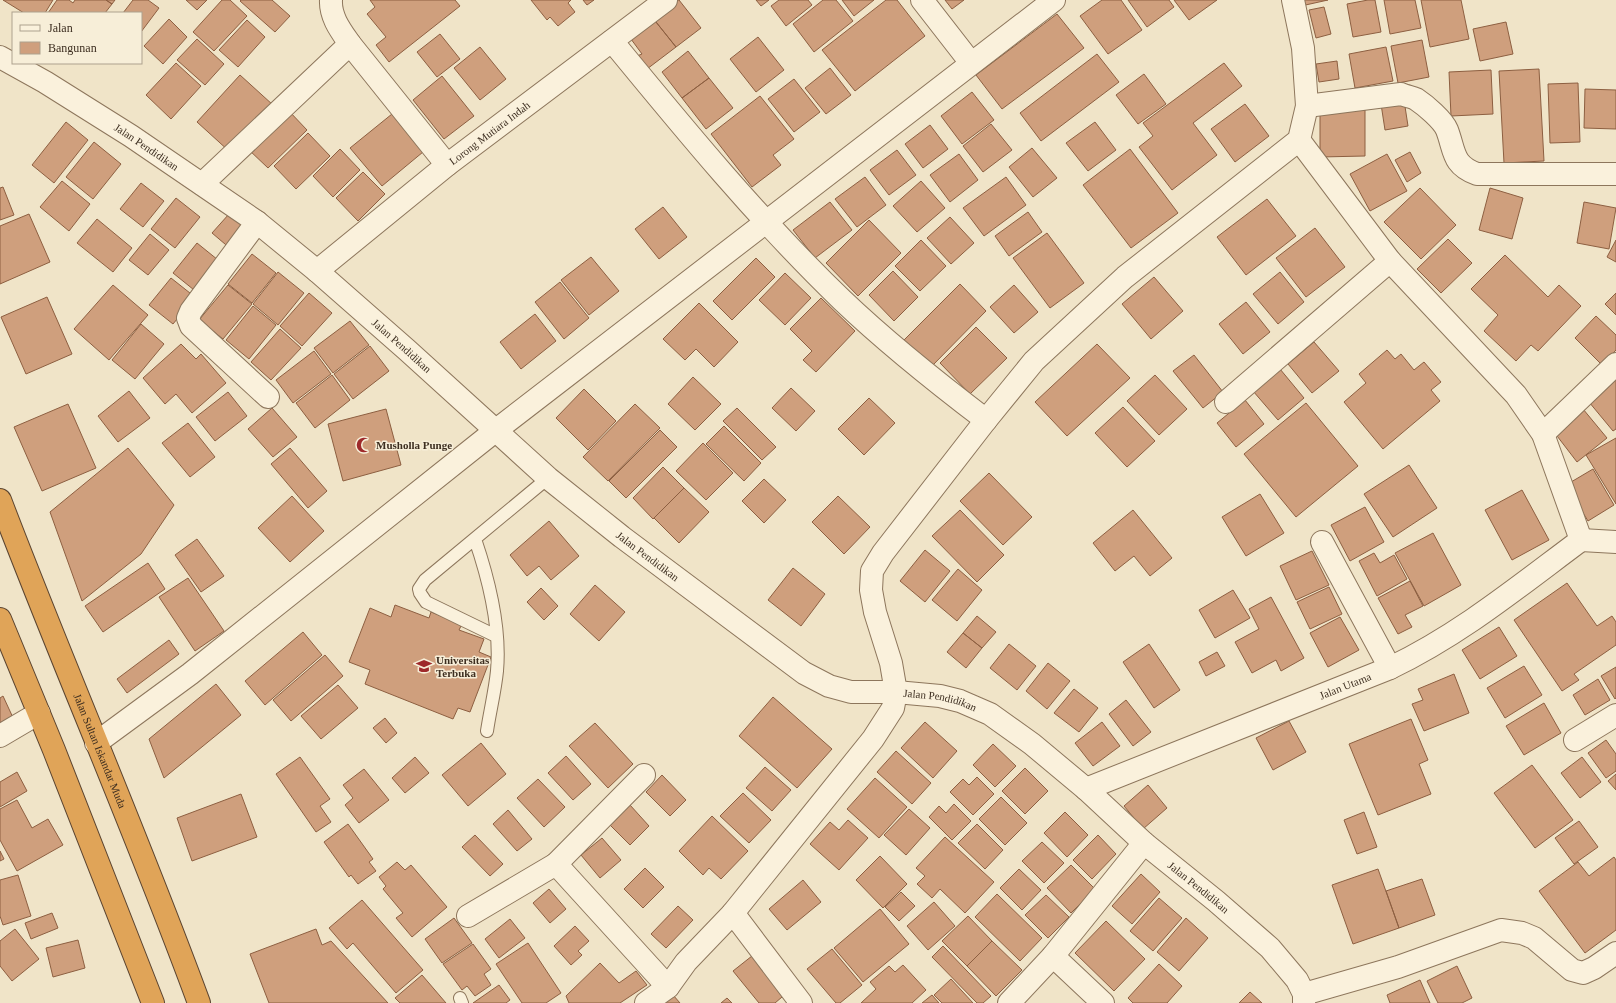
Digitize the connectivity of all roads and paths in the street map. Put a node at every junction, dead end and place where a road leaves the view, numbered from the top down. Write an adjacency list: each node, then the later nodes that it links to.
1 (331, 0): 7 (street)
2 (666, 0): 6 (street, Lorong Mutiara Indah)
3 (922, 0): 9 (street)
4 (1054, 0): 9 (street)
5 (1293, 0): 12 (street)
6 (612, 40): 14 (street, Lorong Mutiara Indah); 18 (street)
7 (350, 44): 14 (street); 16 (street)
8 (0, 57): 10 (street, Jalan Pendidikan)
9 (971, 63): 18 (street)
10 (12, 64)
11 (13, 64): 16 (street, Jalan Pendidikan)
12 (1307, 106): 13 (street); 15 (street)
13 (1299, 140): 19 (street); 24 (street)
14 (447, 165): 20 (street, Lorong Mutiara Indah)
15 (1616, 174)
16 (202, 184): 17 (street, Jalan Pendidikan)
17 (257, 222): 20 (street, Jalan Pendidikan); 22 (street)
18 (767, 223): 24 (street); 25 (street)
19 (1390, 261): 23 (street); 26 (street)
20 (317, 271): 25 (street, Jalan Pendidikan)
21 (1616, 364): 26 (street)
22 (268, 396)
23 (1226, 402)
24 (986, 420): 36 (street)
25 (495, 432): 27 (street, Jalan Pendidikan); 42 (street)
26 (1543, 434): 30 (street)
27 (548, 478): 29 (lane); 36 (street, Jalan Pendidikan)
28 (0, 500): 42 (highway, Jalan Sultan Iskandar Muda)
29 (475, 539): 34 (lane); 34 (lane)
30 (1581, 540): 32 (street); 35 (street, Jalan Utama)
31 (1322, 542): 35 (street)
32 (1616, 542)
33 (2, 629): 37 (highway)
34 (496, 636): 39 (lane)
35 (1390, 668): 44 (street, Jalan Utama)
36 (896, 692): 44 (street, Jalan Pendidikan); 47 (street)
37 (39, 713): 40 (street); 54 (highway)
38 (1616, 715): 41 (street)
39 (487, 731)
40 (0, 736)
41 (1575, 740)
42 (96, 742): 55 (highway, Jalan Sultan Iskandar Muda)
43 (644, 776): 46 (street)
44 (1086, 789): 45 (street, Jalan Pendidikan)
45 (1144, 843): 50 (street); 53 (street, Jalan Pendidikan)
46 (556, 864): 48 (street); 51 (street)
47 (733, 913): 51 (street); 52 (street)
48 (468, 916)
49 (1616, 954): 53 (street)
50 (1053, 956): 57 (street); 58 (street)
51 (668, 987): 56 (street)
52 (791, 999)
53 (1304, 999)
54 (152, 1003)
55 (199, 1003)
56 (646, 1003)
57 (1009, 1003)
58 (1103, 1003)

